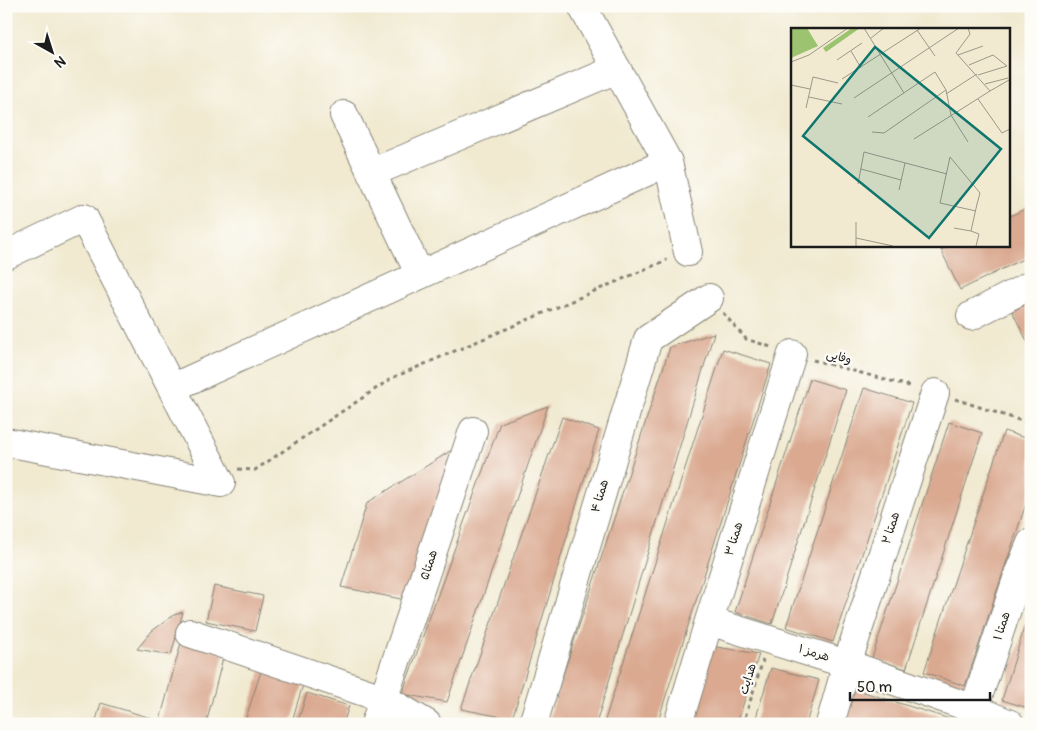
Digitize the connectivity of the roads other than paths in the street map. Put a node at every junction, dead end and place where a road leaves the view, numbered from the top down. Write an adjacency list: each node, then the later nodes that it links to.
1 (582, 6): 2 (street)
2 (617, 69): 4 (street); 5 (street)
3 (344, 116): 5 (street)
4 (668, 162): 6 (street); 8 (street)
5 (371, 173): 8 (street)
6 (688, 252)
7 (6, 255): 13 (street)
8 (420, 275): 13 (street)
9 (1031, 285): 11 (street)
10 (709, 298): 26 (street, همتا ۴)
11 (971, 316)
12 (792, 354): 19 (street, همتا ۳)
13 (172, 388): 16 (street)
14 (935, 393): 21 (street, همتا ۲)
15 (473, 431): 22 (street, همتا۵)
16 (6, 442)
17 (1031, 543): 18 (street, همتا ۱)
18 (1026, 572): 23 (street, همتا ۱)
19 (709, 621): 21 (street, هرمز ۱); 27 (street, همتا ۳)
20 (190, 633): 22 (street)
21 (847, 664): 23 (street, هرمز ۱); 28 (street, همتا ۲)
22 (384, 698): 24 (street, همتا۵); 25 (street)
23 (972, 716): 29 (street, هرمز ۱)
24 (376, 724)
25 (427, 724)
26 (533, 724)
27 (678, 724)
28 (830, 724)
29 (1010, 724)

